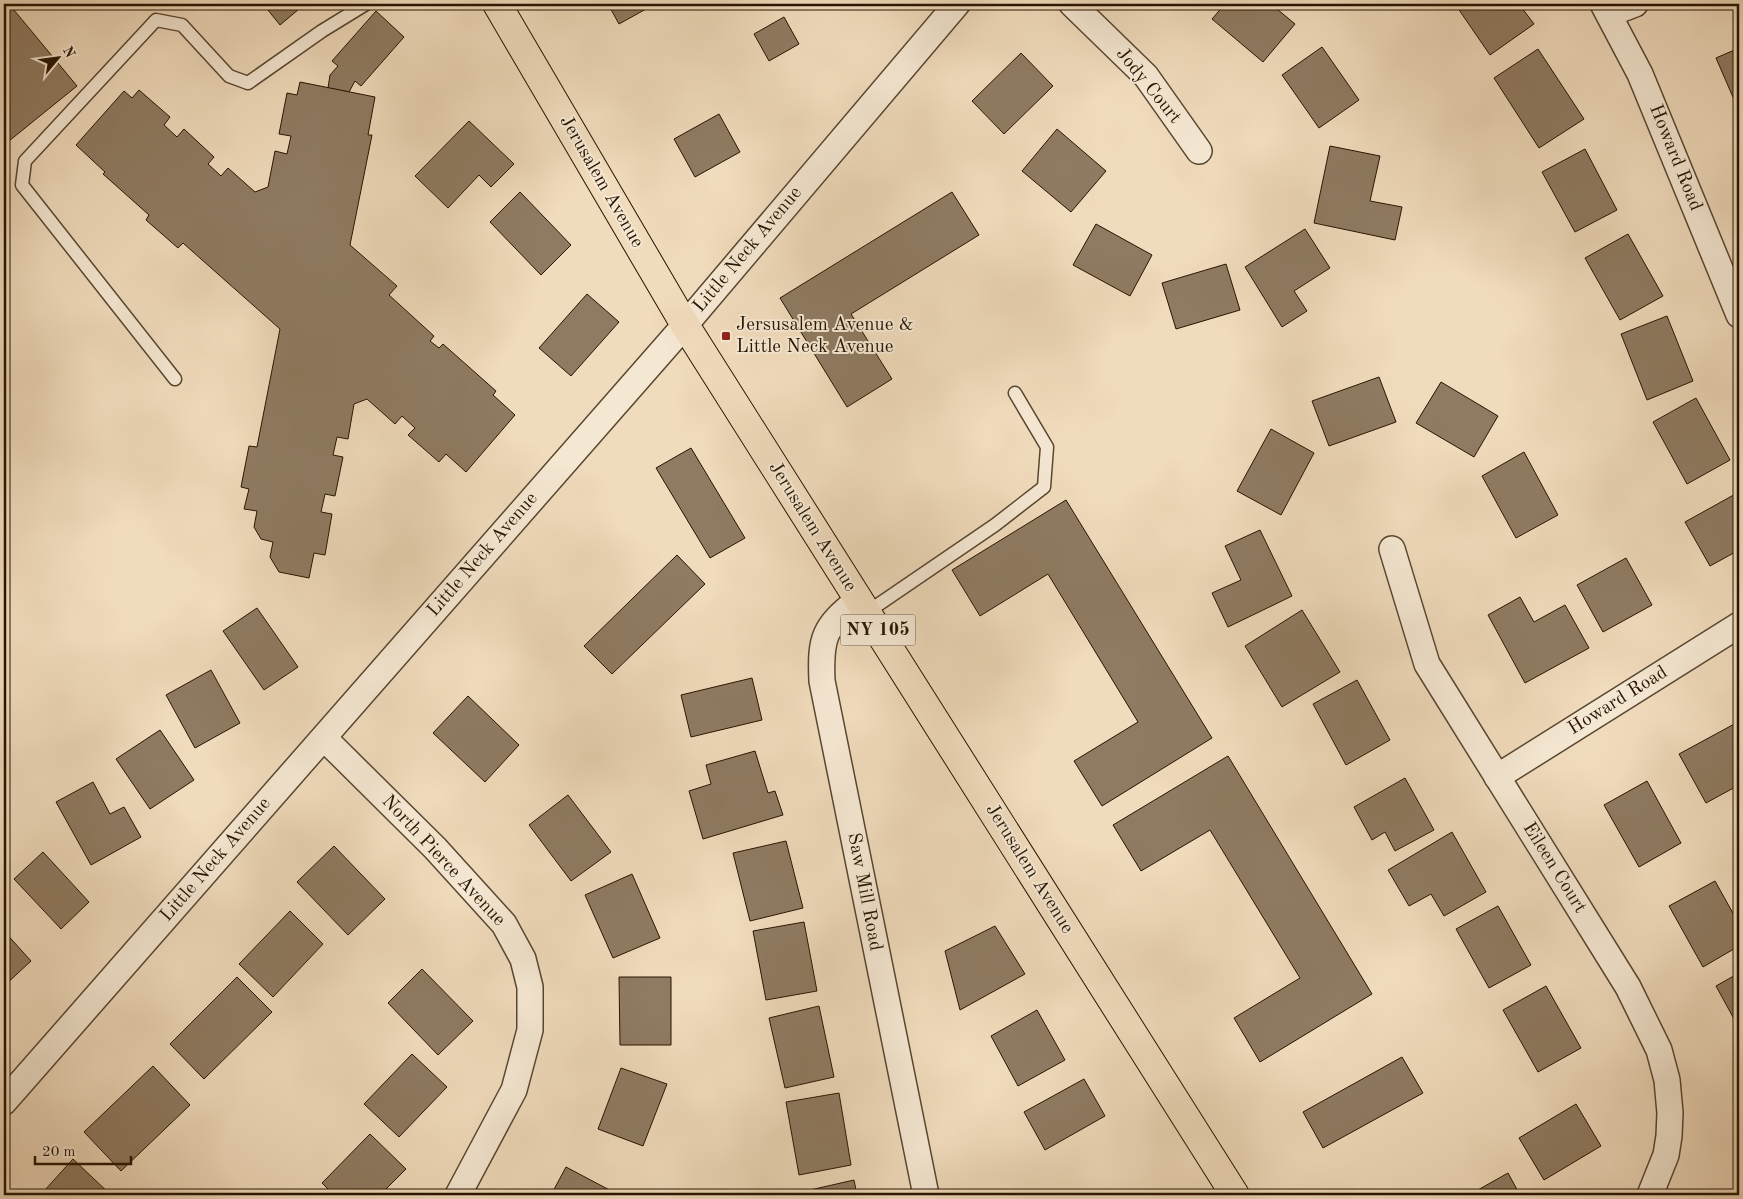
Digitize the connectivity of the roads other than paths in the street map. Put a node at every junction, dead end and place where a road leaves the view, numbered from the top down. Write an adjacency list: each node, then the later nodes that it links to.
1 (366, 4): 10 (lane)
2 (498, 4): 9 (main road, Jerusalem Avenue / NY 105)
3 (957, 4): 9 (street, Little Neck Avenue)
4 (1072, 4): 7 (street, Jody Court)
5 (1635, 4): 6 (street)
6 (1606, 9): 8 (street, Howard Road)
7 (1199, 151)
8 (1739, 315)
9 (685, 325): 13 (main road, Jerusalem Avenue / NY 105); 15 (street, Little Neck Avenue)
10 (175, 379)
11 (1015, 393): 13 (lane)
12 (1392, 549): 16 (street, Eileen Court)
13 (862, 606): 19 (street, Saw Mill Road); 20 (main road, Jerusalem Avenue / NY 105)
14 (1739, 625): 16 (street, Howard Road)
15 (324, 738): 17 (street, Little Neck Avenue); 18 (street, North Pierce Avenue)
16 (1497, 777): 21 (street, Eileen Court)
17 (4, 1102)
18 (458, 1195)
19 (926, 1195)
20 (1235, 1195)
21 (1650, 1195)

